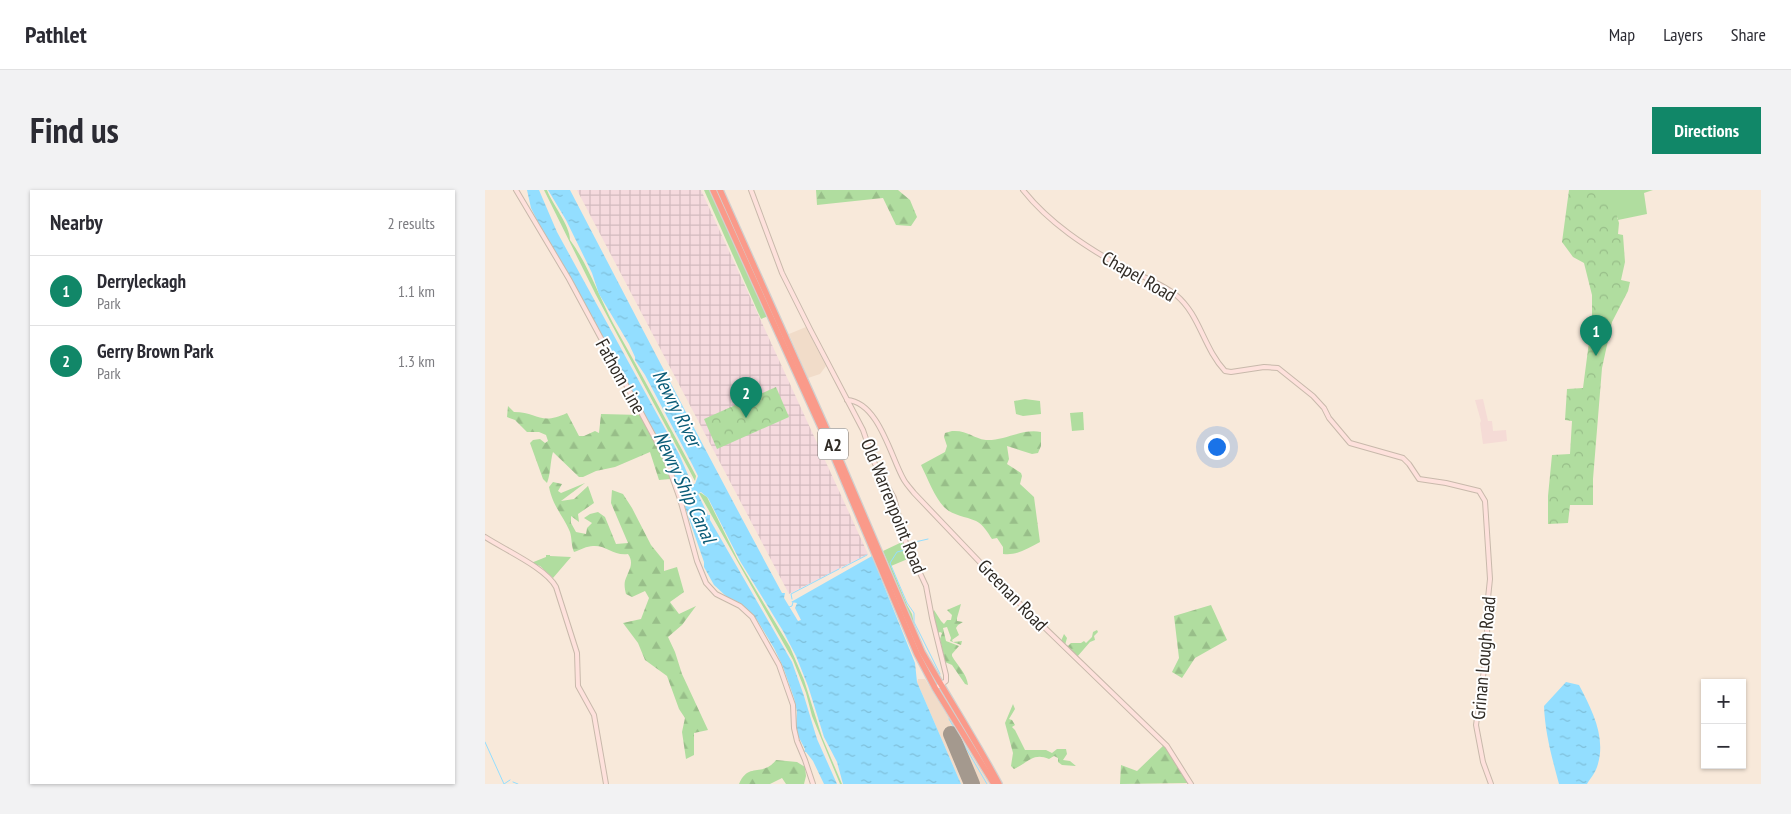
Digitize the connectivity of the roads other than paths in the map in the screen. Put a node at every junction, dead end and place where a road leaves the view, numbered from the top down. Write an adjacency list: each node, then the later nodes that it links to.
1 (516, 190): 11 (street, Fathom Line)
2 (713, 190): 9 (highway, A2)
3 (719, 190): 9 (highway, A2)
4 (751, 190): 6 (street, Old Warrenpoint Road)
5 (1023, 190): 7 (street, Chapel Road)
6 (847, 400): 9 (street, Old Warrenpoint Road); 14 (street, Greenan Road)
7 (1485, 501): 15 (street, Grinan Lough Road)
8 (485, 537): 10 (street)
9 (938, 687): 12 (highway, A2); 13 (highway, A2)
10 (606, 784)
11 (813, 784)
12 (994, 784)
13 (999, 784)
14 (1191, 784)
15 (1491, 784)

